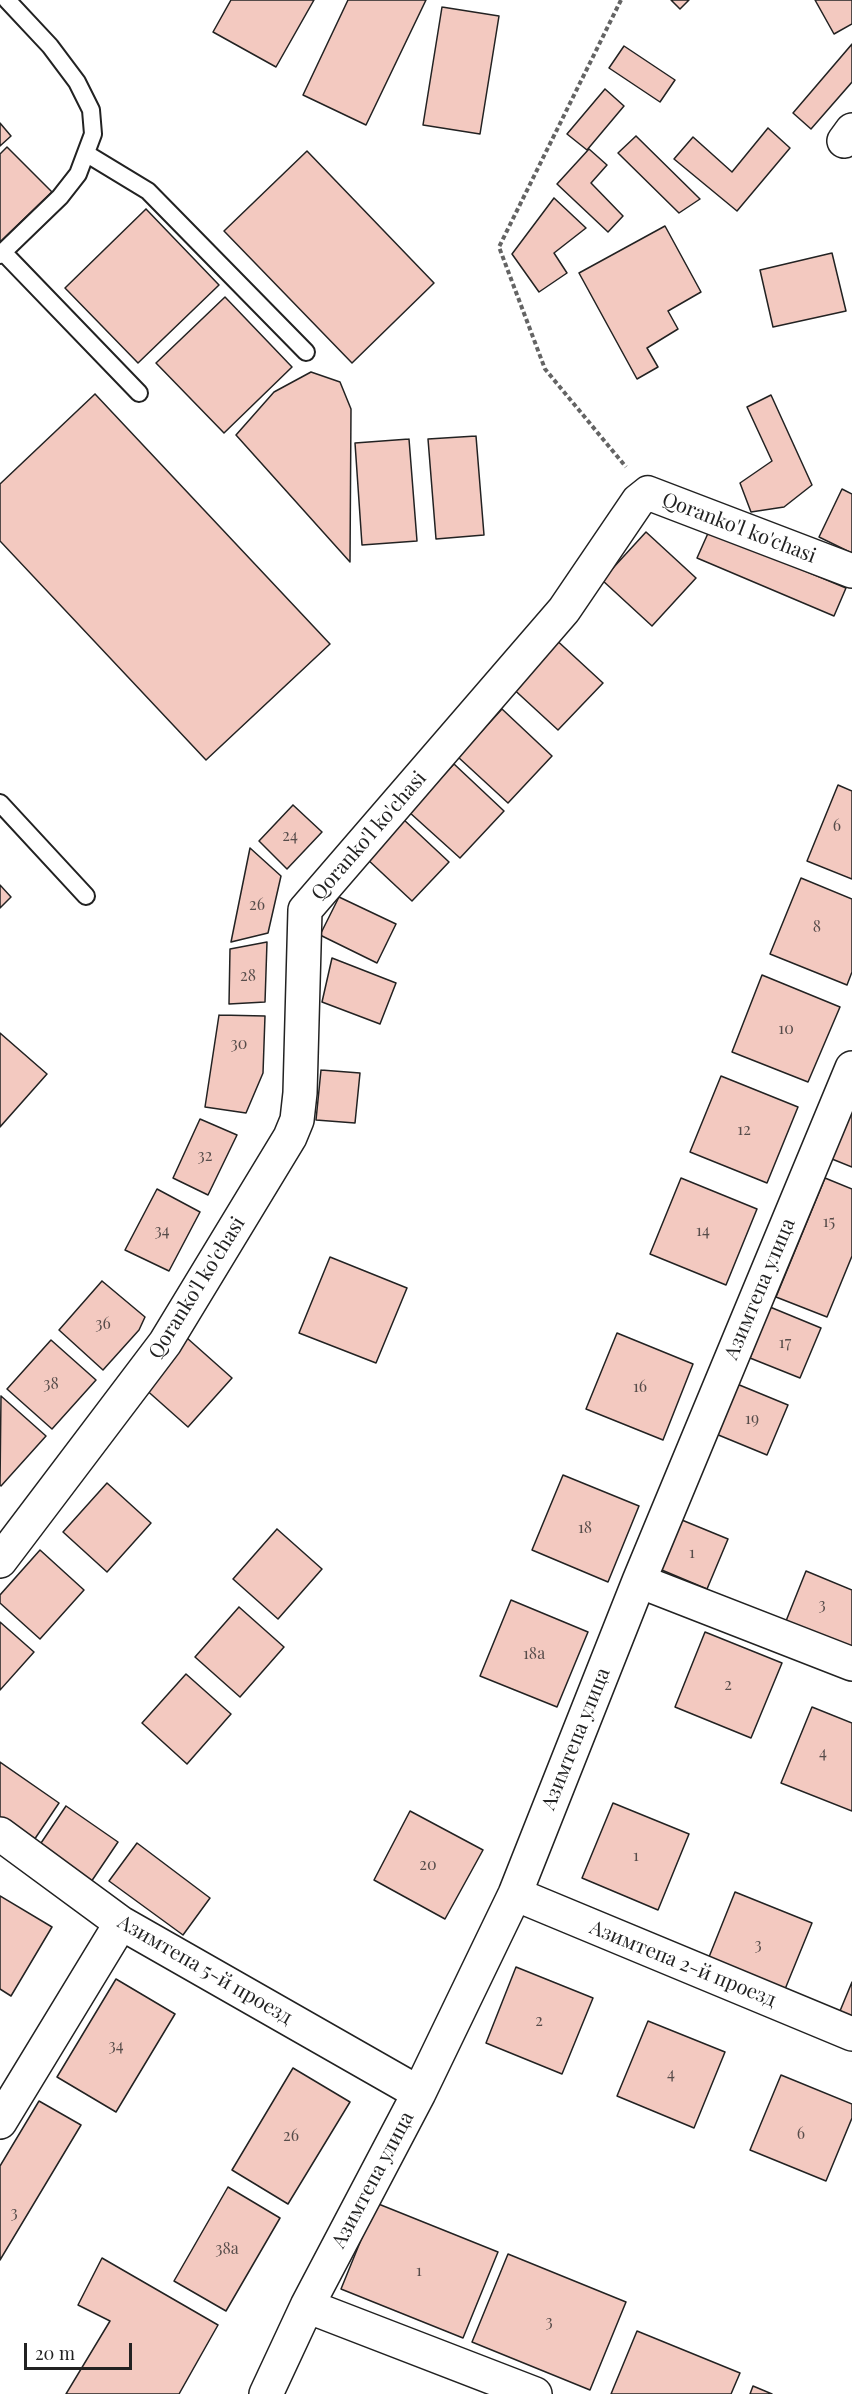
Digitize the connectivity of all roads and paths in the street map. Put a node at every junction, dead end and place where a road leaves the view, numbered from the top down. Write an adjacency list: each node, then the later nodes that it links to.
1 (7, 0): 3 (lane)
2 (621, 0): 7 (path)
3 (87, 154): 4 (lane); 5 (lane)
4 (1, 254): 6 (lane)
5 (306, 352)
6 (139, 393)
7 (648, 493): 8 (street, Qoranko'l ko'chasi); 12 (street, Qoranko'l ko'chasi)
8 (852, 571)
9 (0, 803): 10 (lane)
10 (86, 896)
11 (852, 1068): 13 (street, Азимтепа улица)
12 (0, 1561)
13 (639, 1581): 14 (street); 16 (street, Азимтепа улица)
14 (852, 1664)
15 (0, 1834): 17 (street, Азимтепа 5-й проезд)
16 (515, 1894): 18 (street, Азимтепа 2-й проезд); 19 (street, Азимтепа улица)
17 (121, 1923): 19 (street, Азимтепа 5-й проезд); 20 (street)
18 (852, 2034)
19 (419, 2093): 21 (street, Азимтепа улица)
20 (0, 2122)
21 (307, 2306): 22 (street, Азимтепа улица); 23 (street)
22 (266, 2394)
23 (535, 2394)

